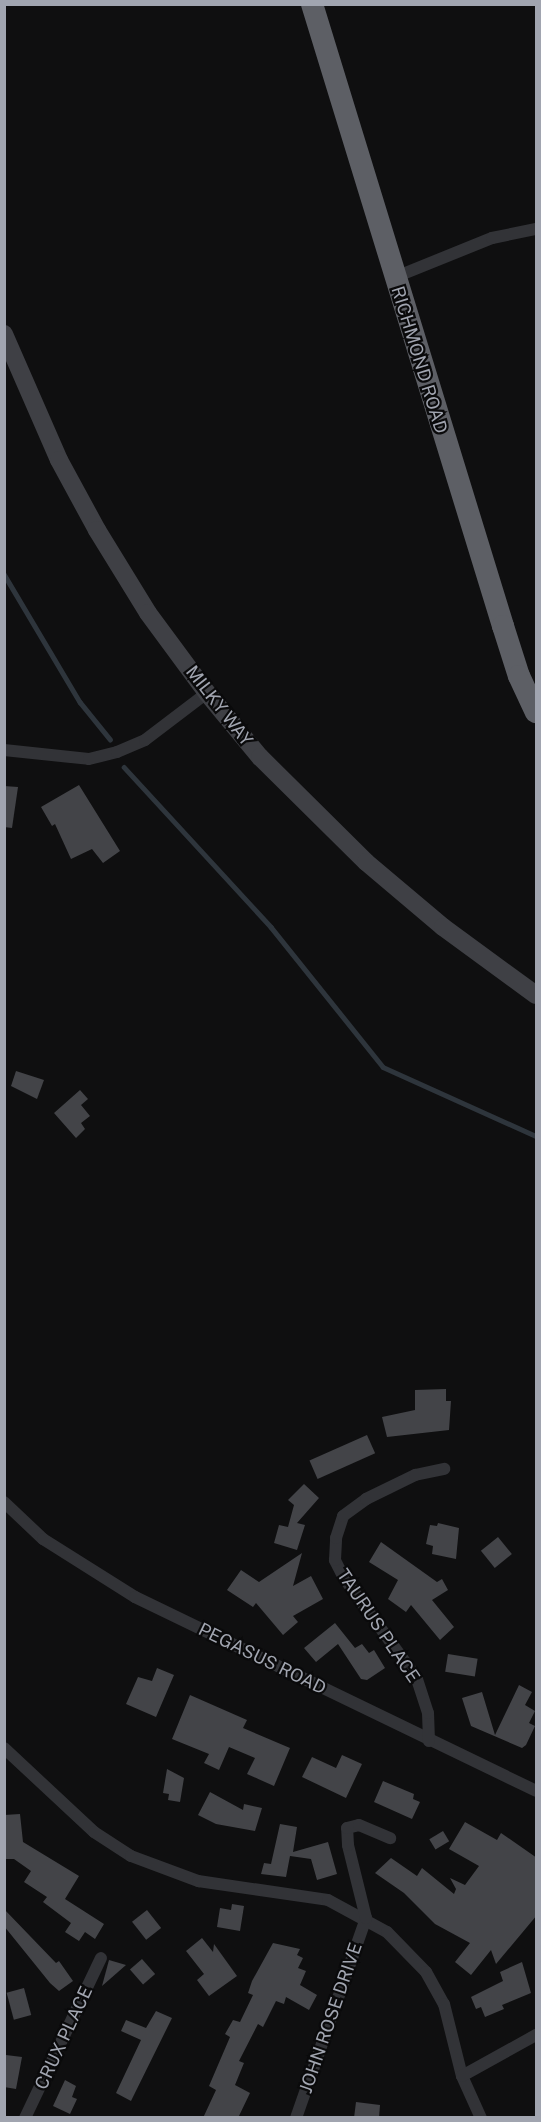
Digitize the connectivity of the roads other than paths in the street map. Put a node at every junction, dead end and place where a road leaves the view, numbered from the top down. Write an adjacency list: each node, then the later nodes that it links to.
1 (312, 4): 3 (highway, RICHMOND ROAD)
2 (537, 229): 3 (street)
3 (393, 278): 6 (highway, RICHMOND ROAD)
4 (4, 334): 5 (street, MILKY WAY)
5 (207, 693): 7 (street); 8 (street, MILKY WAY)
6 (537, 712)
7 (4, 750)
8 (537, 995)
9 (444, 1469): 11 (street, TAURUS PLACE)
10 (4, 1502): 11 (street, PEGASUS ROAD)
11 (429, 1741): 13 (street, PEGASUS ROAD)
12 (4, 1748): 15 (street)
13 (537, 1791)
14 (390, 1838): 15 (street)
15 (366, 1918): 18 (street); 20 (street, JOHN ROSE DRIVE)
16 (101, 1958): 19 (street, CRUX PLACE)
17 (537, 2035): 18 (street)
18 (462, 2076): 21 (street)
19 (25, 2118)
20 (296, 2118)
21 (481, 2118)

